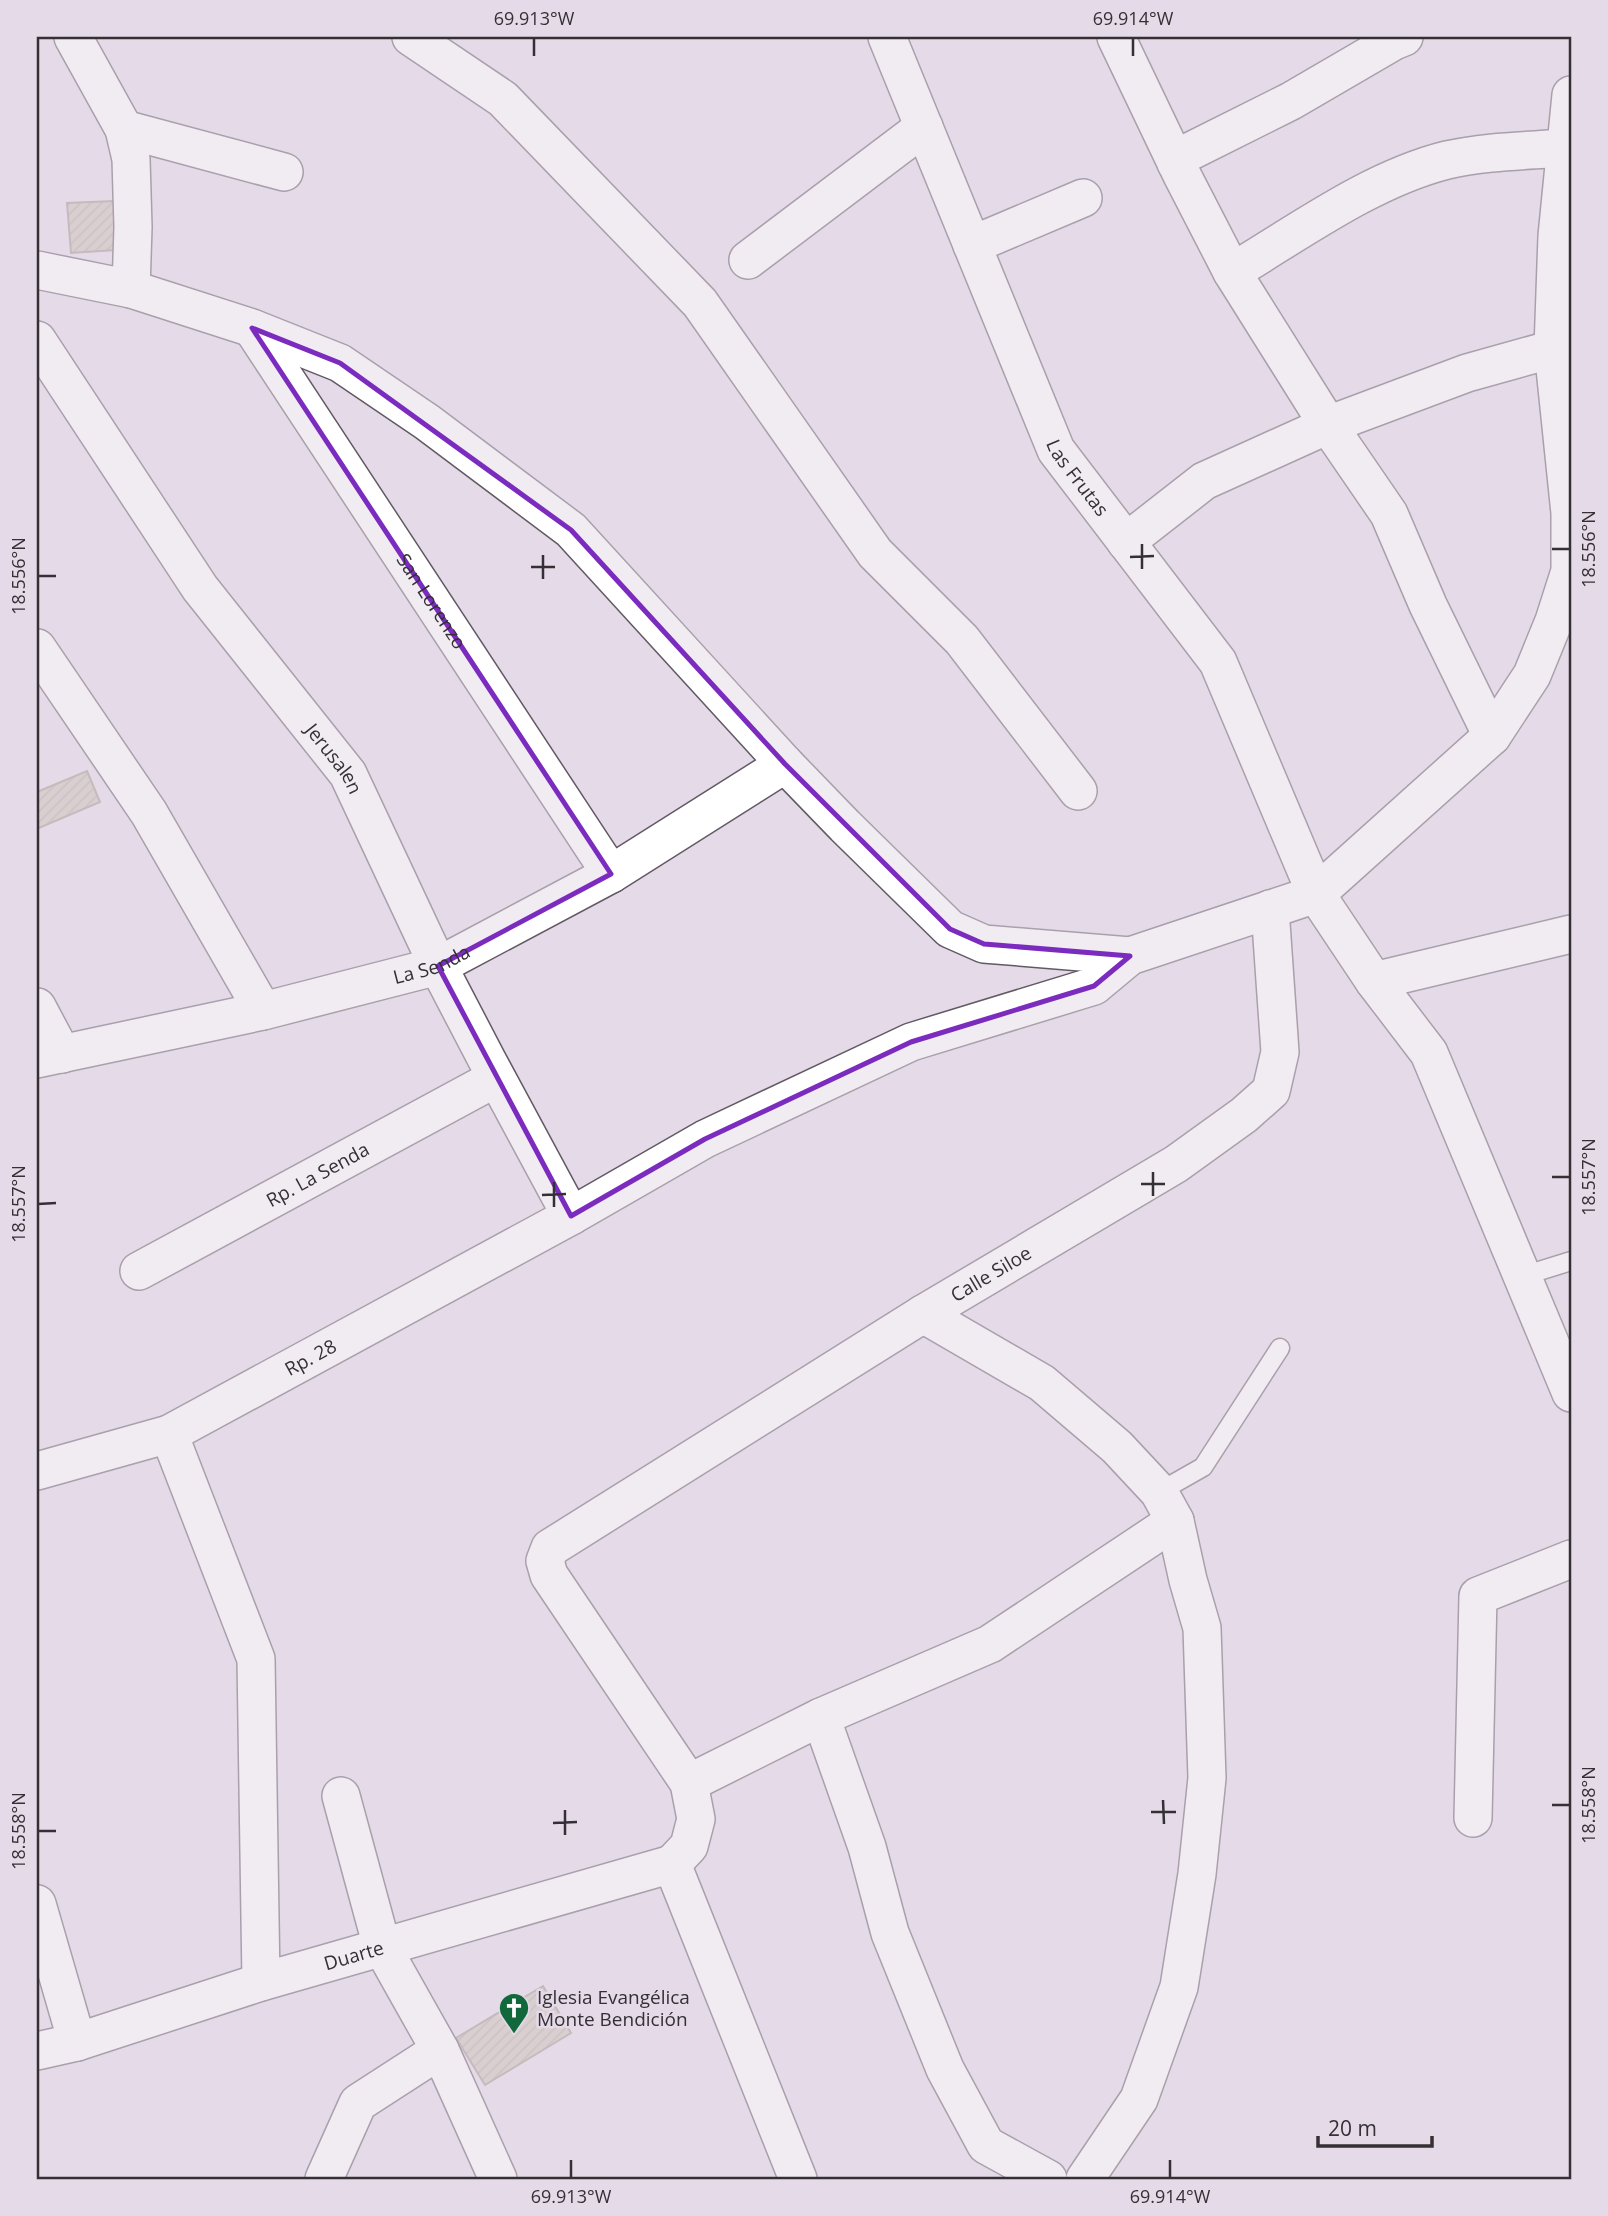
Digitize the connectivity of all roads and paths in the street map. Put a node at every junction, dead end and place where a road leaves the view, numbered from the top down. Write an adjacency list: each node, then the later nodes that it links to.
1 (73, 37): 8 (street)
2 (411, 37): 26 (street)
3 (887, 37): 7 (street, Las Frutas)
4 (1116, 37): 10 (street)
5 (1405, 37): 10 (street)
6 (1571, 95): 9 (street)
7 (923, 127): 13 (street, Las Frutas); 14 (street)
8 (124, 129): 11 (street); 17 (street)
9 (1565, 148): 16 (street); 20 (street)
10 (1176, 163): 16 (street)
11 (284, 172)
12 (1083, 198): 13 (street)
13 (972, 245): 22 (street, Las Frutas)
14 (748, 260)
15 (37, 270): 17 (street)
16 (1232, 272): 21 (street)
17 (131, 289): 18 (street)
18 (252, 328): 25 (street); 27 (street, San Lorenzo)
19 (37, 340): 32 (street, Jerusalen)
20 (1553, 349): 21 (street); 24 (street)
21 (1328, 425): 22 (street); 24 (street)
22 (1126, 542): 28 (street, Las Frutas)
23 (37, 648): 35 (street)
24 (1492, 736): 28 (street)
25 (785, 764): 27 (street, La Senda); 31 (street)
26 (1078, 791)
27 (611, 874): 32 (street, La Senda)
28 (1316, 894): 29 (street); 33 (street, Las Frutas)
29 (1270, 909): 31 (street); 42 (street, Calle Siloe)
30 (1571, 934): 33 (street)
31 (1130, 956): 38 (street, Rp. 28)
32 (438, 966): 35 (street, La Senda); 37 (street, Jerusalen)
33 (1374, 981): 41 (street, Las Frutas)
34 (37, 1007): 36 (street)
35 (263, 1012): 36 (street, La Senda)
36 (49, 1056)
37 (496, 1078): 38 (street, Jerusalen); 40 (street, Rp. La Senda)
38 (571, 1216): 45 (street, Rp. 28)
39 (1571, 1261): 41 (lane)
40 (139, 1271)
41 (1523, 1276): 44 (street, Las Frutas)
42 (923, 1314): 47 (street); 50 (street, Calle Siloe)
43 (1280, 1348): 47 (lane)
44 (1571, 1393)
45 (169, 1434): 46 (street, Rp. 28); 56 (street)
46 (37, 1471)
47 (1167, 1507): 49 (street); 64 (street)
48 (1571, 1559): 52 (street)
49 (821, 1717): 50 (street); 63 (street)
50 (689, 1783): 53 (street)
51 (341, 1796): 55 (street)
52 (1473, 1818)
53 (673, 1864): 55 (street, Duarte); 62 (street)
54 (37, 1904): 57 (street)
55 (382, 1947): 56 (street, Duarte); 58 (street)
56 (261, 1982): 57 (street, Duarte)
57 (77, 2042): 59 (street, Duarte)
58 (440, 2050): 60 (street); 61 (street)
59 (37, 2051)
60 (324, 2179)
61 (498, 2179)
62 (798, 2179)
63 (1048, 2179)
64 (1085, 2179)

